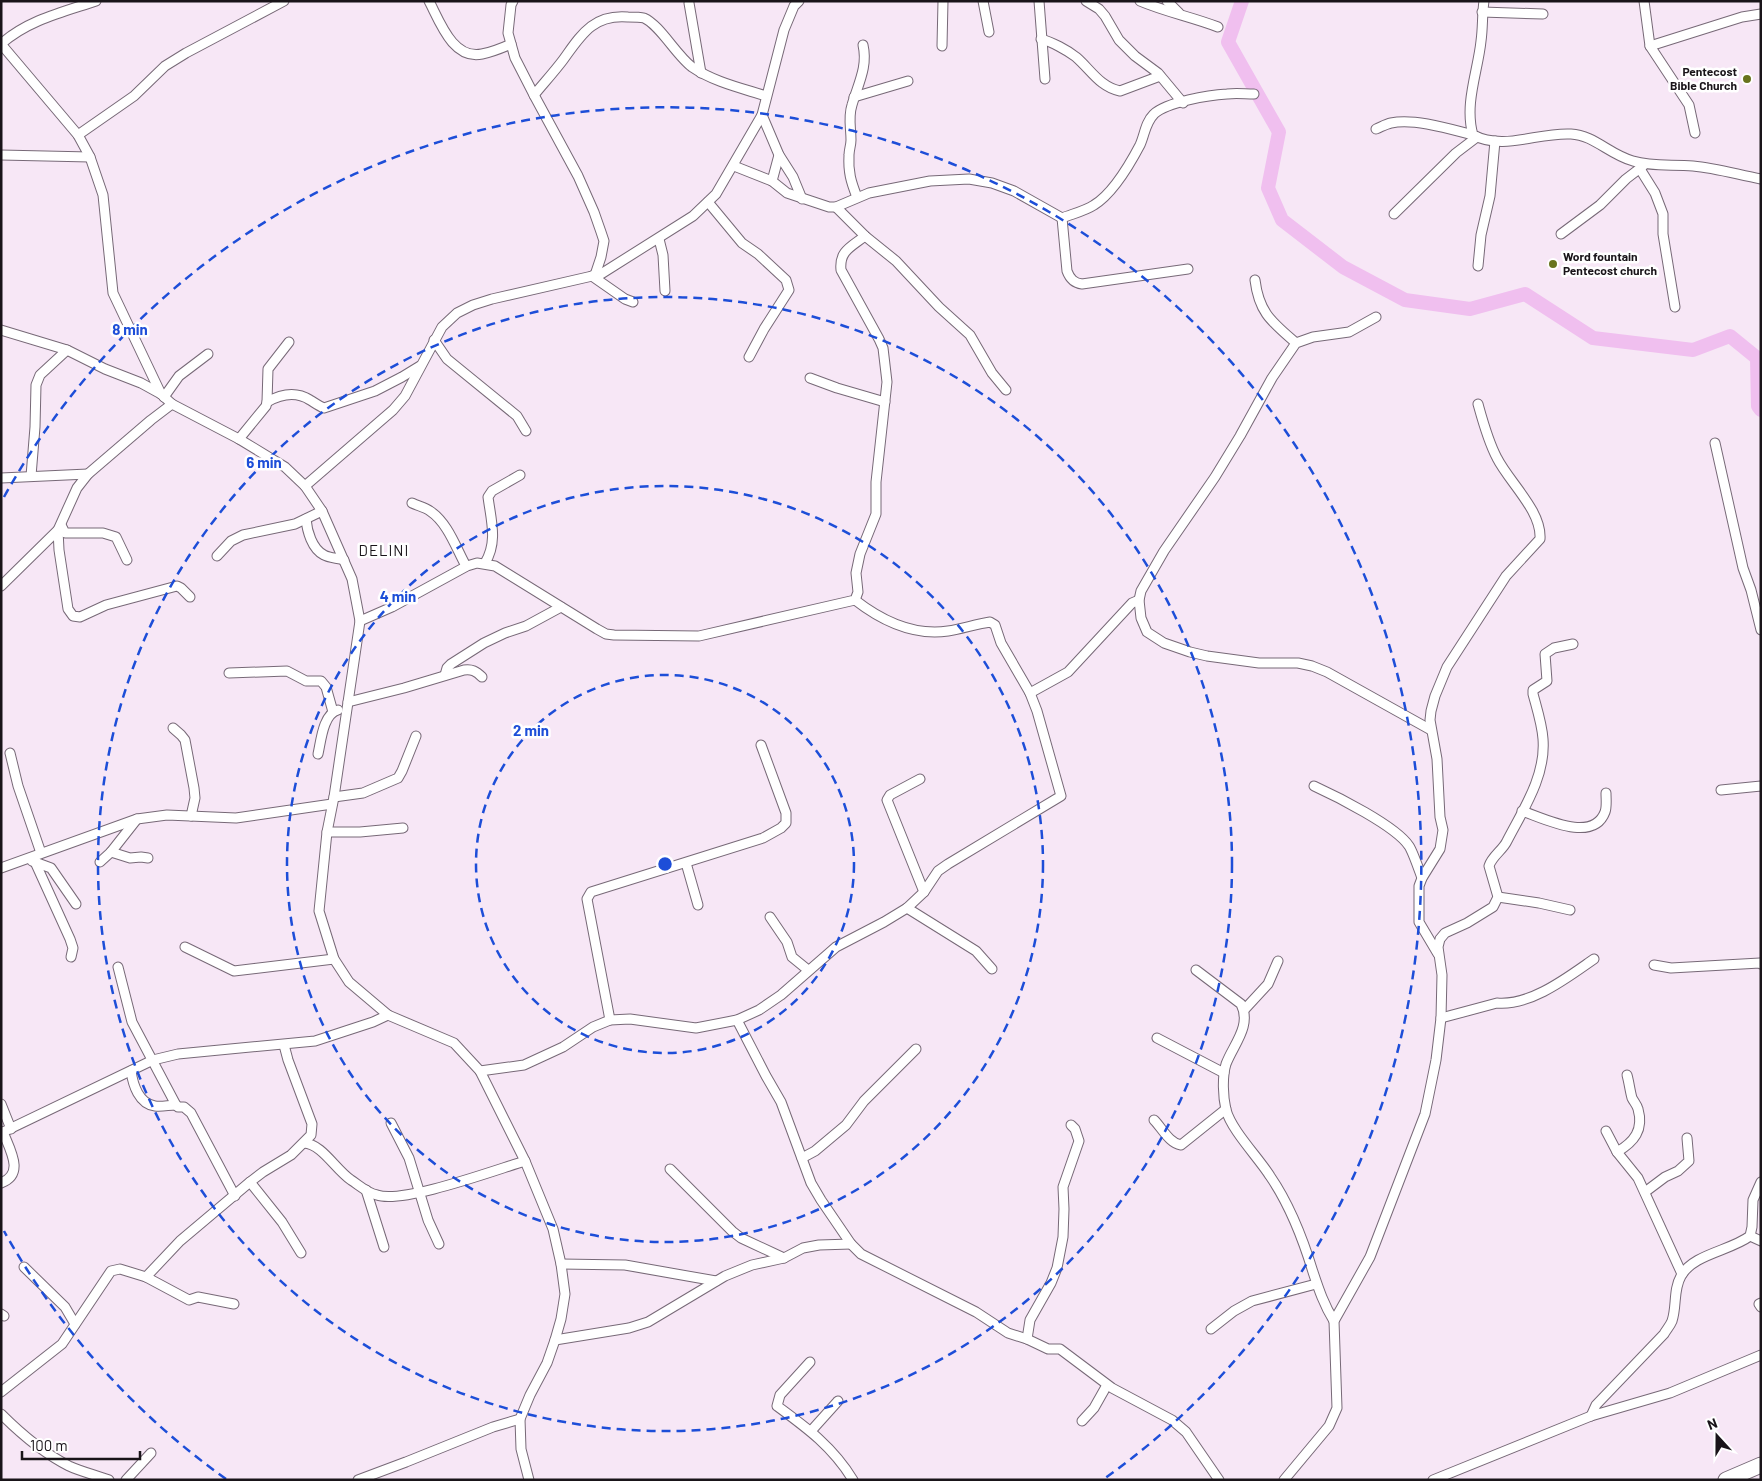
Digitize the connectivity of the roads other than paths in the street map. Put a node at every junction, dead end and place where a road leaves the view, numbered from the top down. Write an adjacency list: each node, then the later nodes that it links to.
1 (96, 1): 22 (street)
2 (429, 1): 23 (street)
3 (512, 1): 23 (street)
4 (799, 1): 33 (street)
5 (943, 1): 25 (street)
6 (984, 1): 20 (street)
7 (1039, 1): 21 (street)
8 (1140, 1): 18 (street)
9 (1167, 1): 18 (street)
10 (1484, 1): 15 (street)
11 (1644, 1): 26 (street)
12 (279, 2): 39 (street)
13 (1090, 2): 28 (street)
14 (689, 3): 27 (street)
15 (1482, 12): 16 (street); 40 (street)
16 (1543, 14)
17 (1761, 14): 26 (street)
18 (1181, 15): 19 (street)
19 (1218, 27)
20 (989, 32)
21 (1041, 39): 28 (street); 29 (street)
22 (1, 44): 39 (street)
23 (511, 44): 32 (street)
24 (863, 45): 34 (street)
25 (942, 46)
26 (1650, 46): 38 (street)
27 (701, 73): 32 (street); 33 (street)
28 (1160, 76): 35 (street)
29 (1045, 79)
30 (908, 82): 34 (street)
31 (1254, 94): 35 (street)
32 (534, 95): 60 (street)
33 (766, 96): 36 (street)
34 (854, 97): 49 (street)
35 (1183, 103): 54 (street)
36 (762, 115): 42 (street); 45 (street)
37 (1376, 129): 40 (street)
38 (1695, 132)
39 (78, 135): 44 (street)
40 (1475, 136): 41 (street); 53 (street)
41 (1495, 141): 46 (street); 58 (street)
42 (779, 154): 48 (street); 50 (street)
43 (1, 155): 44 (street)
44 (90, 157): 76 (street)
45 (734, 166): 48 (street); 51 (street)
46 (1642, 167): 47 (street); 55 (street); 64 (street)
47 (1761, 179)
48 (772, 181): 50 (street)
49 (857, 197): 52 (street); 54 (street)
50 (802, 199): 52 (street)
51 (708, 202): 57 (street); 72 (street)
52 (836, 207): 56 (street)
53 (1394, 214)
54 (1062, 218): 59 (street)
55 (1561, 234)
56 (865, 236): 75 (street); 78 (street)
57 (659, 239): 60 (street); 62 (street)
58 (1478, 266)
59 (1188, 269)
60 (593, 276): 63 (street); 67 (street)
61 (1255, 280): 69 (street)
62 (665, 291)
63 (633, 302)
64 (1675, 307)
65 (1376, 317): 69 (street)
66 (1, 330): 70 (street)
67 (434, 340): 73 (street); 81 (street)
68 (289, 342): 77 (street)
69 (1296, 343): 101 (street)
70 (67, 350): 76 (street); 86 (street)
71 (208, 354): 76 (street)
72 (749, 357)
73 (420, 365): 77 (street); 88 (street)
74 (810, 378): 78 (street)
75 (1006, 390)
76 (163, 396): 79 (street)
77 (267, 402): 82 (street)
78 (885, 402): 100 (street)
79 (172, 404): 82 (street); 84 (street)
80 (1478, 404): 113 (street)
81 (526, 431)
82 (239, 439): 88 (street)
83 (1715, 443): 104 (street)
84 (88, 474): 86 (street); 92 (street)
85 (520, 475): 96 (street)
86 (31, 476): 87 (street)
87 (1, 478)
88 (305, 486): 90 (street)
89 (412, 503): 97 (street)
90 (322, 511): 91 (street); 95 (street)
91 (306, 519): 93 (street); 95 (street)
92 (60, 527): 94 (street); 98 (street); 99 (street)
93 (217, 556)
94 (128, 560)
95 (344, 560): 103 (street)
96 (485, 563): 97 (street); 102 (street)
97 (466, 566): 103 (street)
98 (1, 586)
99 (190, 597)
100 (855, 600): 102 (street); 109 (street)
101 (1139, 600): 109 (street); 113 (street)
102 (561, 607): 107 (street)
103 (360, 621): 110 (street)
104 (1761, 630)
105 (1573, 644): 124 (street)
106 (228, 673): 111 (street)
107 (445, 675): 108 (street); 110 (street)
108 (482, 678)
109 (1030, 693): 138 (street)
110 (347, 706): 111 (street); 123 (street)
111 (333, 712): 117 (street)
112 (173, 728): 125 (street)
113 (1431, 730): 137 (street)
114 (416, 736): 123 (street)
115 (761, 745): 135 (street)
116 (10, 753): 129 (street)
117 (318, 754)
118 (920, 779): 138 (street)
119 (1314, 786): 137 (street)
120 (1761, 786): 121 (street)
121 (1721, 790)
122 (1606, 793): 124 (street)
123 (333, 800): 125 (street); 128 (street)
124 (1522, 811): 139 (street)
125 (191, 816): 126 (street)
126 (137, 820): 129 (street); 130 (street)
127 (403, 828): 128 (street)
128 (327, 832): 148 (street)
129 (41, 852): 132 (street)
130 (111, 852): 131 (street); 134 (street)
131 (148, 858)
132 (25, 859): 133 (street); 136 (street)
133 (36, 862): 140 (street); 147 (street)
134 (100, 862)
135 (686, 863): 141 (street); 160 (street)
136 (1, 868)
137 (1422, 878): 146 (street)
138 (924, 892): 142 (street)
139 (1498, 897): 143 (street); 146 (street)
140 (76, 904)
141 (698, 905)
142 (907, 908): 154 (street); 155 (street)
143 (1570, 910)
144 (770, 917): 155 (street)
145 (185, 947): 148 (street)
146 (1438, 954): 159 (street)
147 (71, 957)
148 (334, 959): 158 (street)
149 (1594, 959): 159 (street)
150 (1278, 961): 157 (street)
151 (1761, 964): 152 (street)
152 (1654, 965)
153 (118, 967): 165 (street)
154 (992, 969)
155 (808, 970): 161 (street)
156 (1196, 970): 157 (street)
157 (1244, 1010): 168 (street)
158 (388, 1015): 163 (street); 166 (street)
159 (1441, 1018): 207 (street)
160 (610, 1020): 161 (street); 166 (street)
161 (737, 1020): 181 (street)
162 (1157, 1038): 168 (street)
163 (284, 1045): 165 (street); 179 (street)
164 (916, 1049): 181 (street)
165 (153, 1060): 167 (street); 171 (street)
166 (480, 1070): 182 (street)
167 (131, 1071): 171 (street); 177 (street)
168 (1224, 1073): 172 (street)
169 (1627, 1075): 180 (street)
170 (1, 1104): 177 (street)
171 (176, 1105): 190 (street)
172 (1226, 1108): 173 (street); 203 (street)
173 (1154, 1120)
174 (391, 1123): 189 (street)
175 (1071, 1125): 210 (street)
176 (1606, 1131): 180 (street)
177 (5, 1132): 186 (street)
178 (1687, 1138): 188 (street)
179 (304, 1143): 184 (street); 187 (street)
180 (1617, 1152): 188 (street)
181 (802, 1158): 194 (street)
182 (525, 1161): 189 (street); 198 (street)
183 (670, 1169): 197 (street)
184 (250, 1182): 190 (street); 196 (street)
185 (1761, 1182): 191 (street)
186 (1, 1183)
187 (366, 1190): 189 (street); 195 (street)
188 (1645, 1192): 200 (street)
189 (419, 1193): 193 (street)
190 (235, 1196): 201 (street)
191 (1750, 1236): 192 (street); 200 (street)
192 (1761, 1241)
193 (439, 1244)
194 (851, 1244): 197 (street); 210 (street)
195 (384, 1246)
196 (301, 1253)
197 (784, 1258): 202 (street)
198 (561, 1264): 202 (street); 211 (street)
199 (24, 1267): 208 (street)
200 (1682, 1274): 218 (street)
201 (146, 1277): 205 (street); 208 (street)
202 (716, 1281): 211 (street)
203 (1316, 1284): 207 (street); 209 (street)
204 (1761, 1303): 206 (street)
205 (234, 1304)
206 (1761, 1307)
207 (1334, 1321): 230 (street)
208 (76, 1324): 215 (street)
209 (1211, 1329)
210 (1027, 1339): 214 (street)
211 (555, 1340): 219 (street)
212 (1761, 1355): 218 (street)
213 (810, 1362): 221 (street)
214 (1107, 1384): 220 (street); 229 (street)
215 (1, 1392)
216 (838, 1401): 221 (street)
217 (1, 1415): 224 (street)
218 (1591, 1416): 231 (street)
219 (520, 1418): 226 (street); 227 (street)
220 (1082, 1421)
221 (811, 1431): 228 (street)
222 (151, 1453): 225 (street)
223 (1761, 1465): 232 (highway)
224 (109, 1480)
225 (126, 1480)
226 (358, 1480)
227 (529, 1480)
228 (853, 1480)
229 (1219, 1480)
230 (1284, 1480)
231 (1433, 1480)
232 (1726, 1480)

